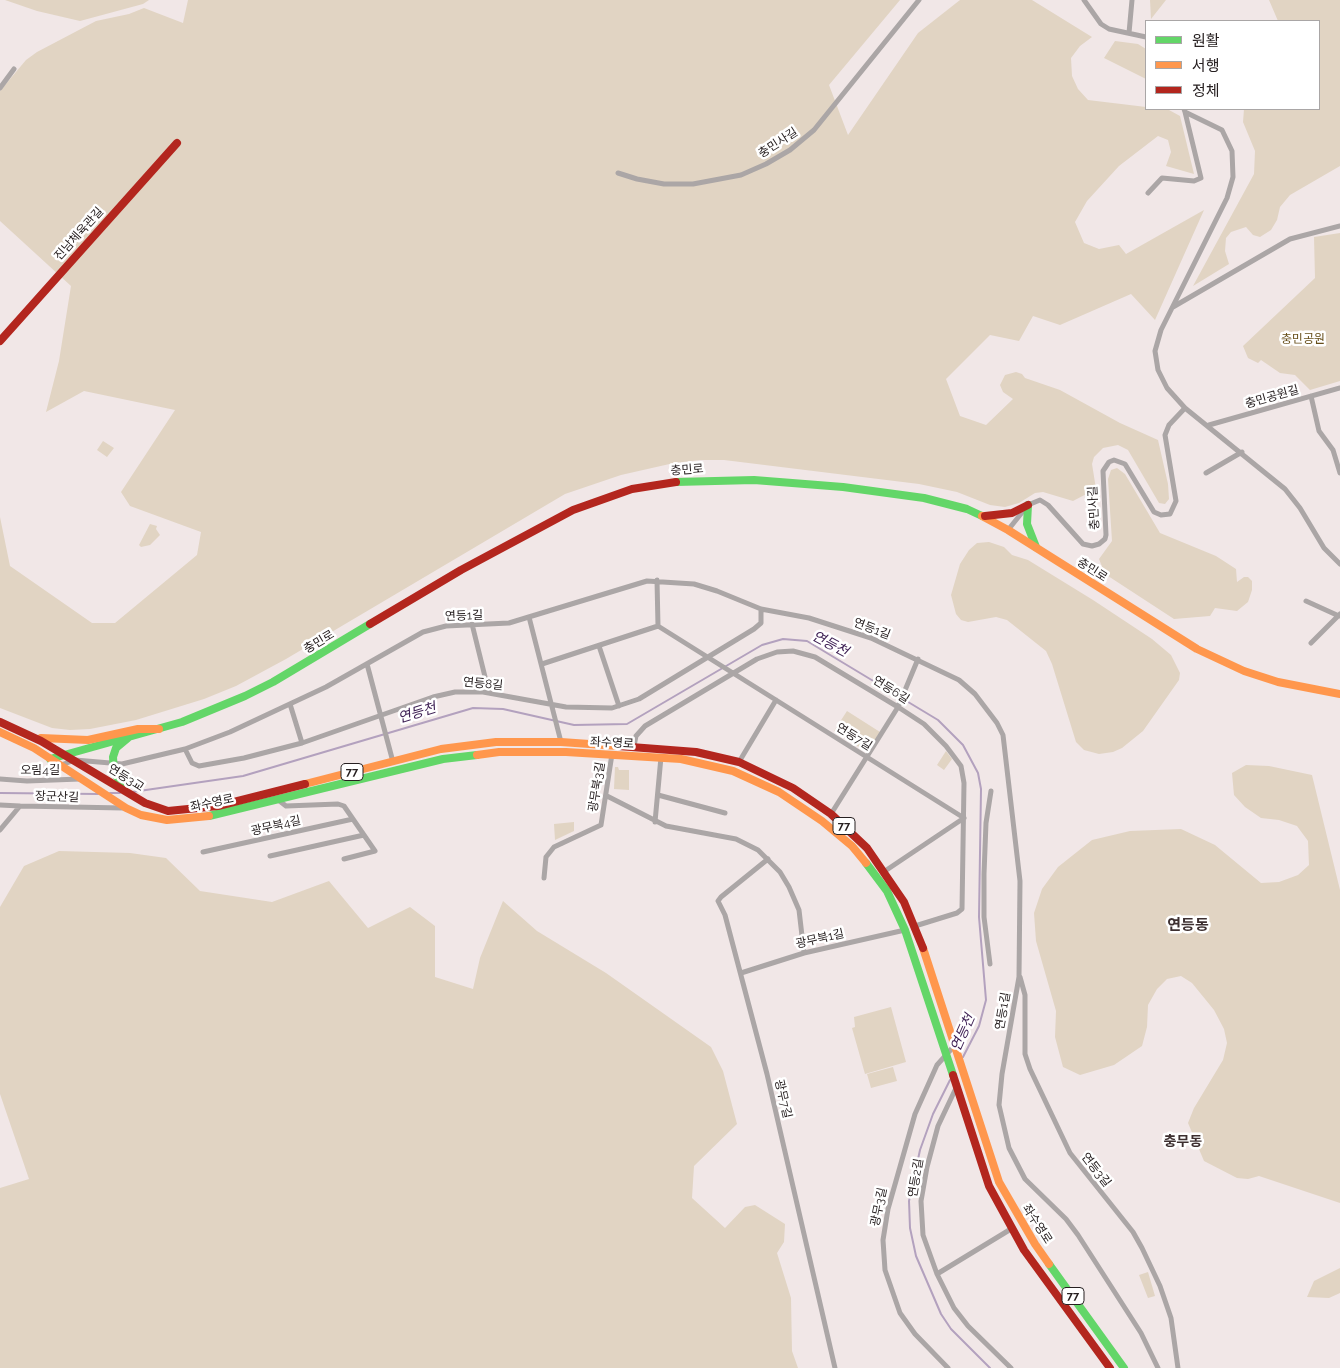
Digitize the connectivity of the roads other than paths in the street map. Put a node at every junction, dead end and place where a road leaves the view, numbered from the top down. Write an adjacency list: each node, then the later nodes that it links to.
1 (919, 0): 10 (street, 충민사길)
2 (1084, 0): 4 (street)
3 (1132, 0): 4 (street)
4 (1129, 33): 5 (street)
5 (1145, 36)
6 (14, 70): 7 (street)
7 (0, 88)
8 (1185, 111): 11 (street); 13 (street)
9 (177, 143): 14 (main road, 진남체육관길)
10 (618, 173)
11 (1148, 193)
12 (1340, 226): 13 (street)
13 (1172, 308): 17 (street)
14 (0, 341)
15 (1340, 388): 16 (street, 충민공원길)
16 (1311, 396): 18 (street, 충민공원길); 21 (street)
17 (1185, 408): 18 (street); 22 (street, 충민사길)
18 (1209, 425): 19 (street)
19 (1242, 452): 20 (street); 26 (street)
20 (1206, 473)
21 (1340, 473)
22 (1028, 505): 23 (main road); 24 (street); 25 (main road)
23 (984, 516): 24 (main road, 충민로); 50 (main road, 충민로)
24 (1008, 530): 25 (main road, 충민로)
25 (1036, 547): 42 (main road, 충민로)
26 (1340, 564)
27 (657, 580): 29 (street, 연등1길); 31 (street, 연등1길); 33 (street)
28 (1306, 601): 30 (street)
29 (761, 609): 36 (street, 연등8길); 37 (street, 연등1길)
30 (1339, 615): 34 (street)
31 (530, 617): 32 (street, 연등1길); 39 (street)
32 (472, 624): 38 (street, 연등1길); 41 (street)
33 (658, 626): 35 (street); 36 (street)
34 (1311, 643)
35 (599, 646): 39 (street); 46 (street)
36 (708, 657): 40 (street, 연등7길); 46 (street, 연등8길)
37 (918, 659): 47 (street); 99 (street, 연등1길)
38 (368, 664): 44 (street, 연등1길); 48 (street)
39 (542, 664): 45 (street)
40 (734, 673): 43 (street, 연등7길); 47 (street, 연등6길); 56 (street, 연등6길)
41 (489, 693): 45 (street, 연등8길); 48 (street, 연등8길)
42 (1340, 694)
43 (776, 700): 62 (street, 연등7길); 65 (street)
44 (290, 704): 55 (street); 57 (street, 연등1길)
45 (552, 706): 46 (street, 연등8길); 54 (street)
46 (619, 706)
47 (898, 707): 62 (street); 83 (street, 연등6길)
48 (381, 716): 55 (street, 연등8길); 67 (street)
49 (0, 722): 52 (main road, 77)
50 (159, 729): 52 (main road); 53 (main road, 충민로)
51 (0, 732): 63 (main road, 77)
52 (32, 737): 58 (main road, 77)
53 (128, 738): 58 (main road, 충민로); 68 (main road)
54 (561, 740): 56 (main road, 좌수영로 / 77); 67 (main road, 좌수영로 / 77)
55 (302, 743): 57 (street, 연등8길)
56 (638, 746): 60 (main road); 65 (main road, 좌수영로 / 77)
57 (185, 749): 68 (street, 연등1길)
58 (62, 754): 63 (main road, 충민로); 64 (main road, 77)
59 (612, 754): 60 (main road, 좌수영로 / 77); 67 (main road, 좌수영로 / 77); 75 (street, 광무북3길)
60 (642, 756): 61 (main road, 좌수영로 / 77)
61 (661, 757): 74 (street); 95 (main road, 좌수영로 / 77)
62 (867, 757): 82 (street); 83 (street, 연등7길)
63 (50, 759): 66 (main road, 77)
64 (75, 760): 66 (street, 연등1길); 68 (street, 연등1길); 73 (main road, 연등3교 / 77)
65 (739, 762): 82 (main road, 좌수영로 / 77)
66 (60, 765): 70 (main road, 77)
67 (394, 765): 76 (main road, 좌수영로 / 77); 77 (main road, 좌수영로 / 77)
68 (114, 768): 73 (main road)
69 (0, 779): 70 (street, 오림4길)
70 (84, 781): 71 (main road, 연등3교 / 77)
71 (98, 790): 73 (main road); 80 (main road, 연등3교 / 77)
72 (991, 791): 97 (street)
73 (130, 794): 77 (main road, 연등3교 / 77)
74 (658, 795): 81 (street); 85 (street)
75 (607, 796): 85 (street); 93 (street, 광무북3길)
76 (277, 799): 80 (main road, 좌수영로 / 77); 84 (street, 광무북4길)
77 (145, 803)
78 (0, 805): 79 (street)
79 (20, 806): 80 (street, 장군산길); 86 (street, 장군산길)
80 (126, 808)
81 (725, 813)
82 (831, 814): 92 (main road, 좌수영로 / 77)
83 (964, 818): 92 (street); 94 (street, 연등6길)
84 (353, 819): 87 (street, 광무북4길); 88 (street, 광무북4길)
85 (655, 822): 91 (street)
86 (0, 830)
87 (364, 835): 89 (street); 90 (street, 광무북4길)
88 (203, 852)
89 (270, 856)
90 (344, 859)
91 (768, 859): 96 (street); 98 (street, 광무7길)
92 (885, 871): 94 (main road, 좌수영로 / 77)
93 (544, 878)
94 (915, 926): 100 (main road, 좌수영로 / 77)
95 (905, 930): 96 (street, 광무북1길); 101 (main road, 좌수영로 / 77)
96 (804, 952): 98 (street, 광무북1길)
97 (990, 964)
98 (741, 973): 109 (street, 광무7길)
99 (1019, 977): 114 (street, 연등1길); 115 (street, 연등3길)
100 (955, 1045): 101 (street, 광무3길); 103 (main road, 좌수영로 / 77)
101 (946, 1055): 102 (main road, 좌수영로); 110 (street, 광무3길)
102 (956, 1088): 104 (main road, 좌수영로 / 77); 106 (street, 연등2길)
103 (999, 1182): 104 (main road); 107 (main road, 좌수영로 / 77)
104 (989, 1186): 105 (main road, 좌수영로 / 77)
105 (1011, 1229): 106 (street); 108 (main road, 좌수영로 / 77)
106 (937, 1274): 111 (street, 연등2길)
107 (1096, 1330): 108 (main road); 113 (main road, 좌수영로 / 77)
108 (1086, 1337): 112 (main road, 좌수영로 / 77)
109 (835, 1368)
110 (948, 1368)
111 (1011, 1368)
112 (1110, 1368)
113 (1124, 1368)
114 (1158, 1368)
115 (1178, 1368)

